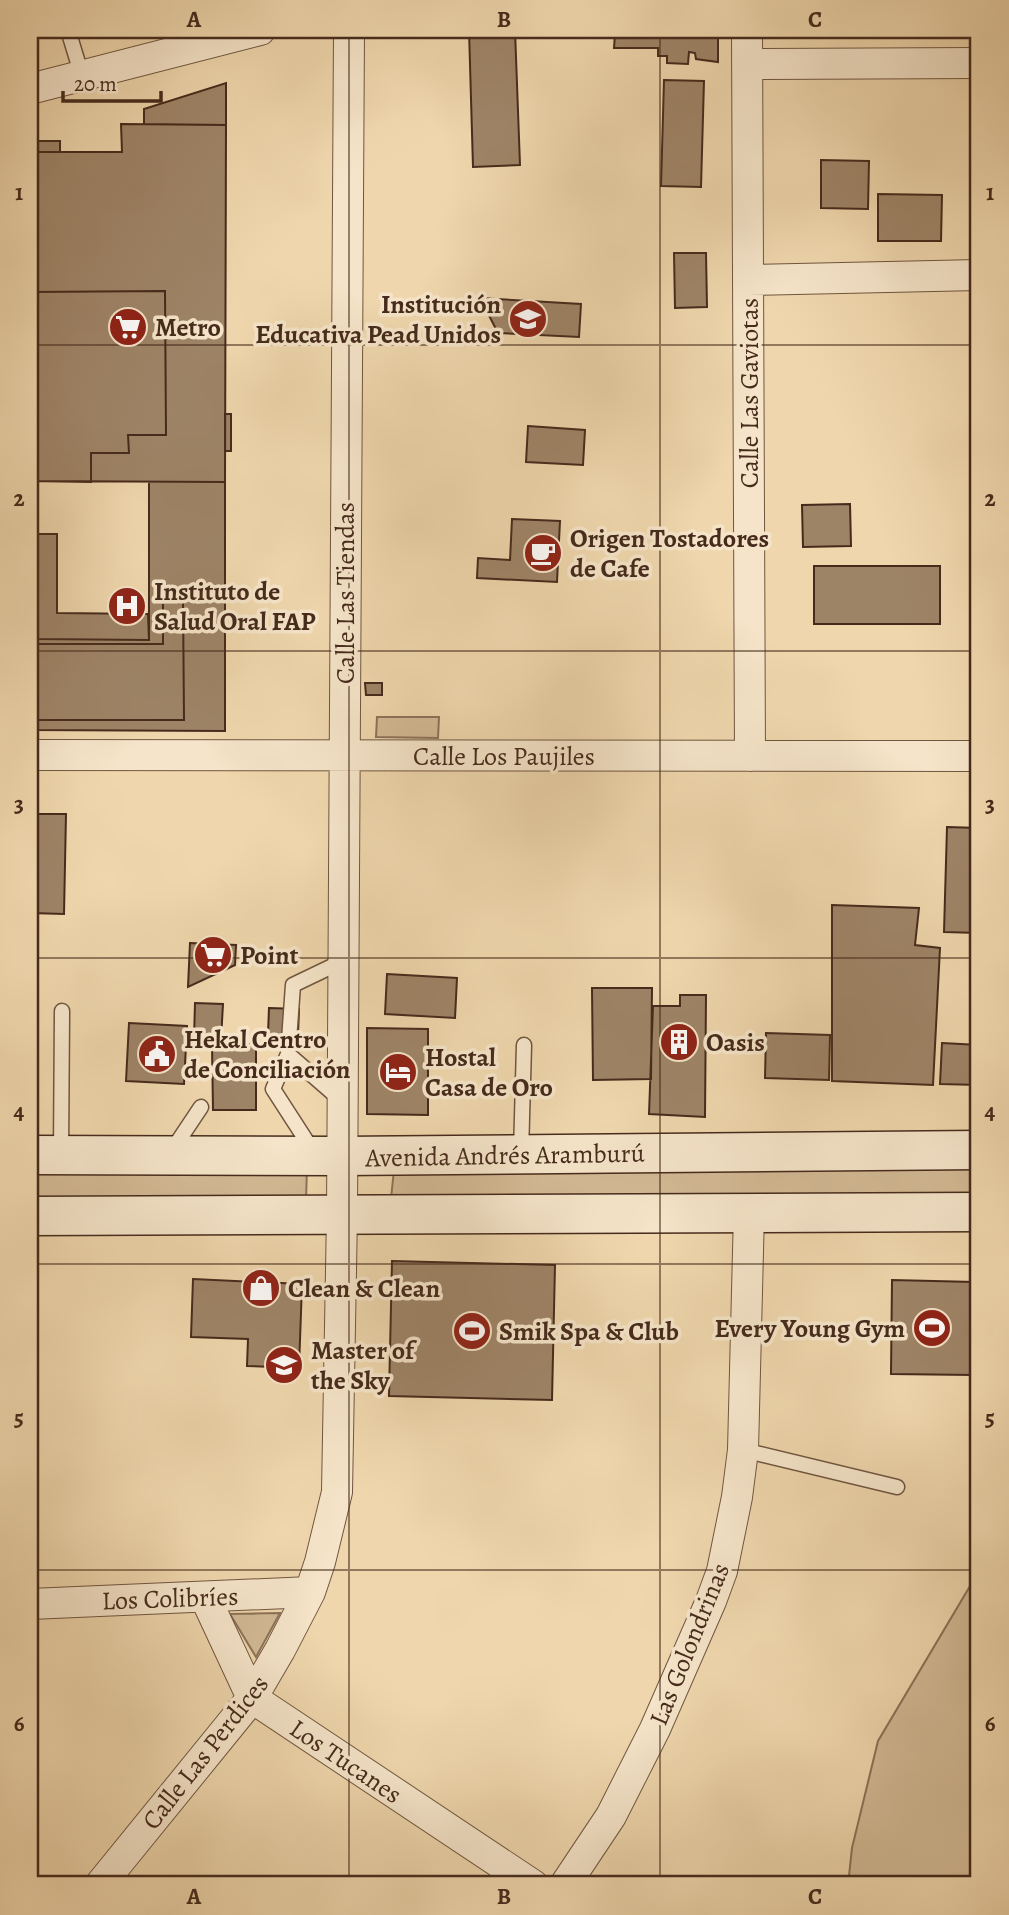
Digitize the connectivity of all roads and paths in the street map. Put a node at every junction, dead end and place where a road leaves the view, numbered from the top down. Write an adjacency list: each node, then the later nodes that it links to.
1 (68, 30): 7 (lane)
2 (260, 30): 7 (street)
3 (349, 30): 11 (street, Calle Las Tiendas)
4 (747, 30): 6 (street, Calle Las Gaviotas)
5 (979, 63): 6 (street)
6 (747, 64): 10 (street, Calle Las Gaviotas)
7 (82, 76): 8 (street)
8 (30, 89)
9 (979, 275): 10 (street)
10 (748, 280): 13 (street, Calle Las Gaviotas)
11 (345, 754): 12 (street, Calle Los Paujiles); 13 (street, Calle Los Paujiles); 15 (street, Calle Las Tiendas)
12 (30, 755)
13 (750, 756): 14 (street, Calle Los Paujiles)
14 (979, 756)
15 (343, 961): 18 (lane); 19 (street, Calle Las Tiendas)
16 (62, 1011): 22 (lane)
17 (524, 1045): 24 (lane)
18 (288, 1054): 19 (lane); 25 (lane)
19 (342, 1101): 25 (street, Calle Las Tiendas)
20 (201, 1107): 23 (lane)
21 (979, 1150): 24 (main road, Avenida Andrés Aramburú)
22 (45, 1155): 23 (main road, Avenida Andrés Aramburú)
23 (168, 1155): 25 (main road, Avenida Andrés Aramburú)
24 (521, 1155): 25 (main road, Avenida Andrés Aramburú)
25 (329, 1156): 28 (street, Calle Las Perdices)
26 (750, 1212): 27 (main road); 28 (main road); 30 (street, Las Golondrinas)
27 (979, 1212)
28 (342, 1215): 29 (main road); 32 (street, Calle Las Perdices)
29 (30, 1216)
30 (743, 1450): 31 (lane); 38 (street, Las Golondrinas)
31 (897, 1487)
32 (310, 1592): 33 (street, Los Colibríes); 35 (street, Calle Las Perdices)
33 (205, 1597): 34 (street, Los Colibríes); 35 (street)
34 (30, 1604)
35 (252, 1698): 36 (street, Calle Las Perdices); 37 (street, Los Tucanes)
36 (100, 1885)
37 (533, 1885)
38 (565, 1885)

